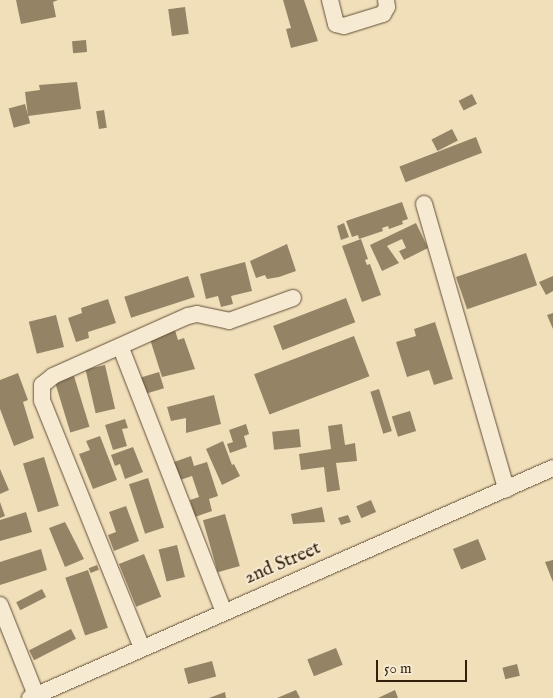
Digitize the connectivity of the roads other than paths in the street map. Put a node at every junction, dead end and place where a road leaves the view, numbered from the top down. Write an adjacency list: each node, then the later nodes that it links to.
1 (330, 0): 2 (street)
2 (386, 0)
3 (424, 204): 7 (street)
4 (293, 298): 5 (street)
5 (121, 348): 9 (street); 10 (street)
6 (553, 468): 7 (street, 2nd Street)
7 (506, 489): 9 (street, 2nd Street)
8 (0, 605): 11 (street)
9 (224, 612): 10 (street, 2nd Street)
10 (142, 648): 11 (street, 2nd Street)
11 (33, 697)

